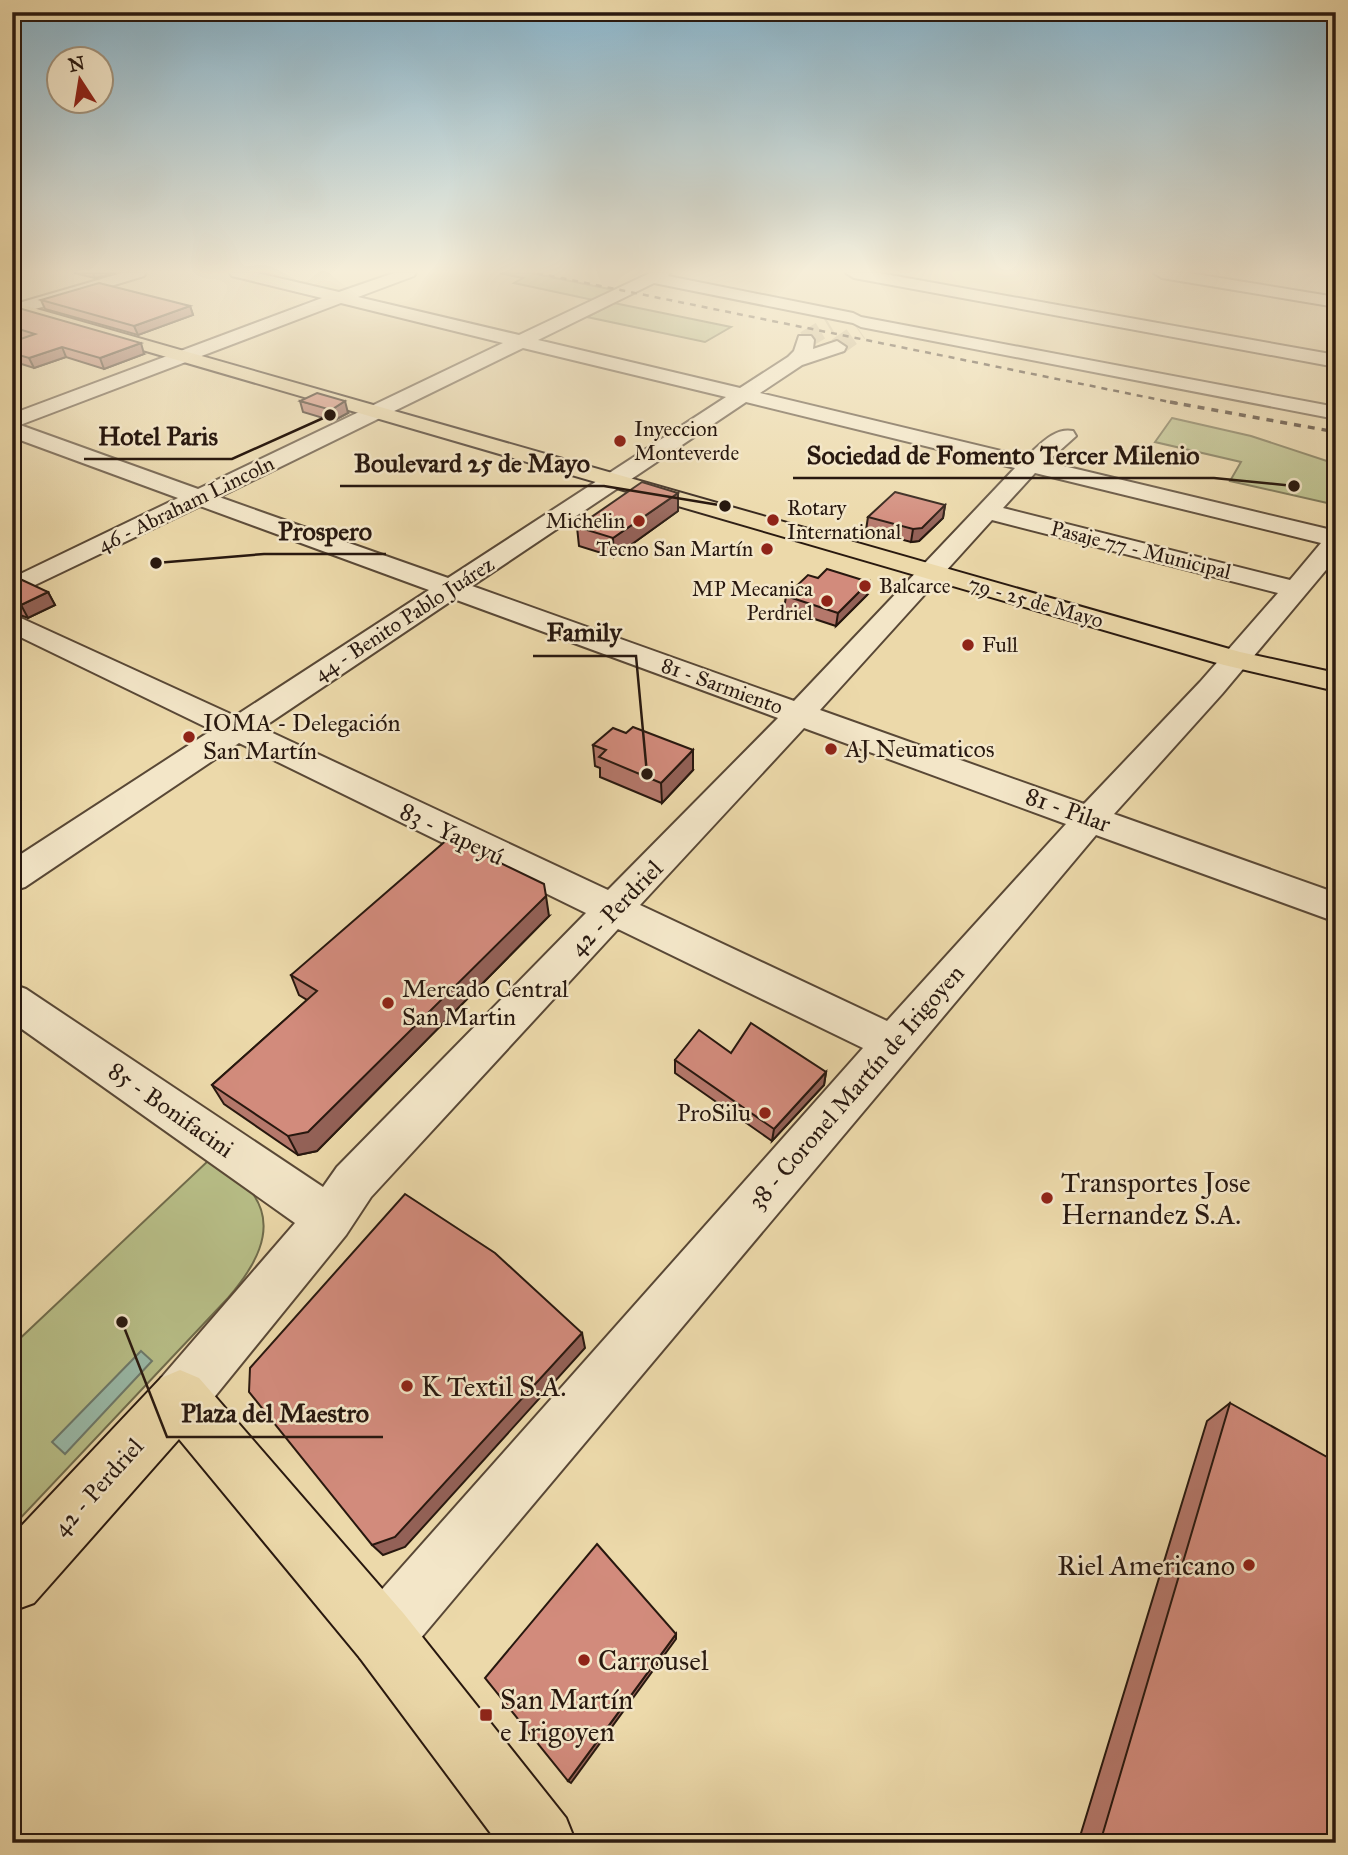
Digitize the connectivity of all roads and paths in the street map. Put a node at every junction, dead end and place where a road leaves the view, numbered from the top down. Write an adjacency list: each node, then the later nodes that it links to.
1 (170, 360): 13 (street)
2 (216, 360): 11 (main road, 79 - 25 de Mayo)
3 (483, 360): 11 (street, 46 - Abraham Lincoln)
4 (600, 360): 10 (street)
5 (799, 360): 8 (street, 44 - Benito Pablo Juárez)
6 (1061, 360): 9 (street)
7 (1128, 360): 9 (street)
8 (795, 361): 10 (street, 44 - Benito Pablo Juárez)
9 (1117, 371): 12 (street)
10 (745, 394): 16 (street); 17 (street, 44 - Benito Pablo Juárez)
11 (383, 408): 17 (main road, 79 - 25 de Mayo); 18 (street, 46 - Abraham Lincoln)
12 (1336, 413)
13 (12, 421)
14 (12, 430): 18 (street, 81 - Sarmiento)
15 (1065, 436): 16 (street, 42 - Perdriel)
16 (1032, 463): 19 (street, 42 - Perdriel); 20 (street)
17 (622, 476): 21 (main road, 79 - 25 de Mayo); 23 (street, 44 - Benito Pablo Juárez)
18 (200, 496): 22 (street, 46 - Abraham Lincoln); 23 (street, 81 - Sarmiento)
19 (986, 511): 21 (street, 42 - Perdriel); 24 (street, Pasaje 77 - Municipal)
20 (1336, 540): 24 (street, 38 - Coronel Martín de Irigoyen)
21 (934, 566): 26 (main road, 79 - 25 de Mayo); 29 (street, 42 - Perdriel)
22 (12, 588)
23 (452, 588): 29 (street, 81 - Sarmiento); 30 (street, 44 - Benito Pablo Juárez)
24 (1295, 589): 26 (street, 38 - Coronel Martín de Irigoyen)
25 (12, 622): 30 (street, 83 - Yapeyú)
26 (1239, 654): 27 (main road, 79 - 25 de Mayo); 28 (main road, 79 - 25 de Mayo); 31 (street, 38 - Coronel Martín de Irigoyen)
27 (1336, 668)
28 (1336, 682)
29 (799, 714): 31 (street, 81 - Pilar); 34 (street, 42 - Perdriel)
30 (236, 730): 32 (street, 44 - Benito Pablo Juárez); 34 (street, 83 - Yapeyú)
31 (1091, 818): 33 (street, 81 - Pilar); 36 (street, 38 - Coronel Martín de Irigoyen)
32 (12, 878)
33 (1336, 908)
34 (613, 911): 36 (street, 83 - Yapeyú); 37 (street, 42 - Perdriel)
35 (12, 1000): 37 (street, 85 - Bonifacini)
36 (893, 1043): 40 (street, 38 - Coronel Martín de Irigoyen)
37 (329, 1219): 38 (street, 42 - Perdriel)
38 (180, 1397): 39 (main road, 42 - Perdriel); 40 (main road)
39 (12, 1581)
40 (382, 1636): 41 (main road)
41 (541, 1843)

